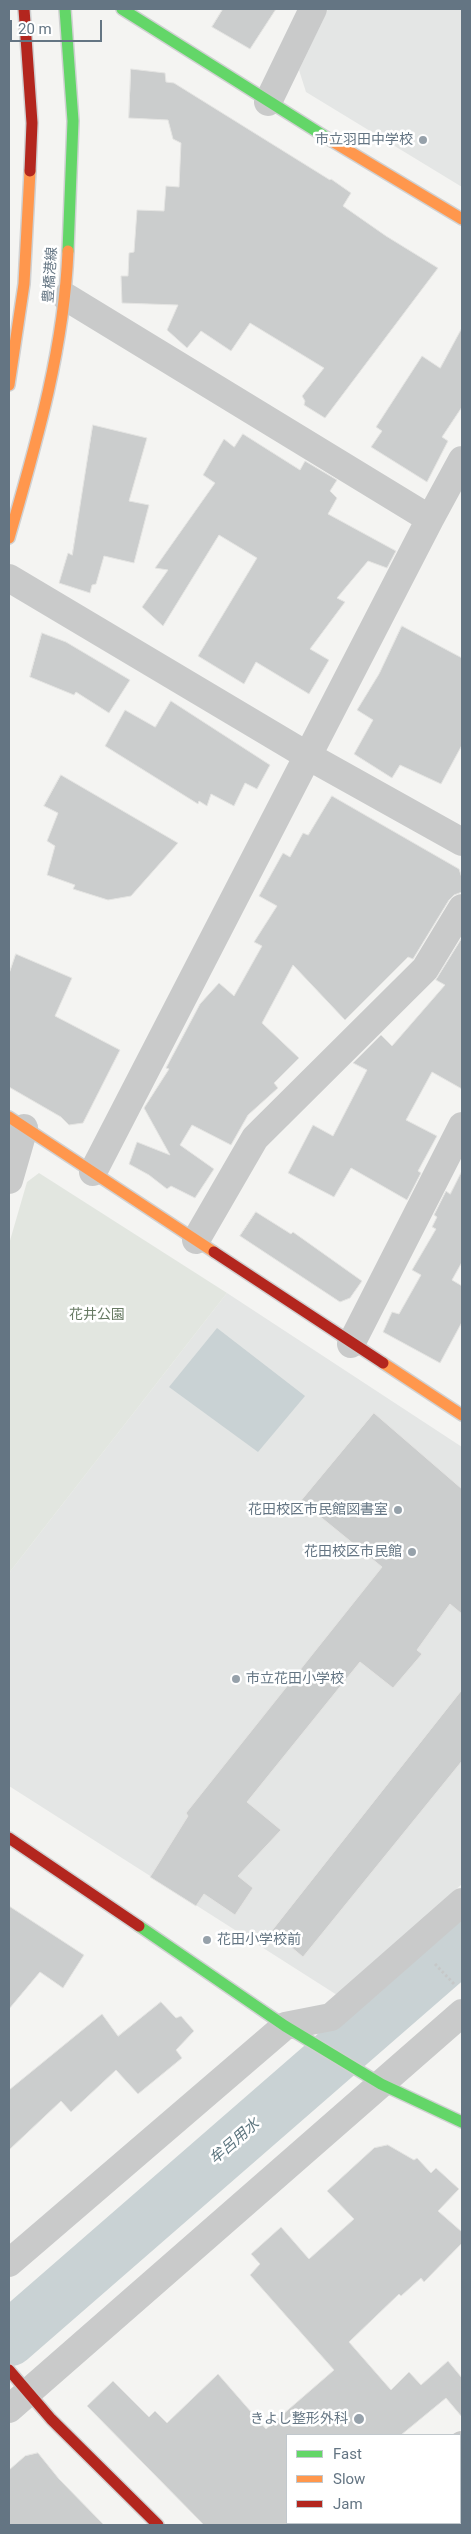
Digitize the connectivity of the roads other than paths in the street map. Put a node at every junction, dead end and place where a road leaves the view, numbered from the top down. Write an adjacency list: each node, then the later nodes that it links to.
1 (24, 9): 8 (street, 豊橋港線)
2 (65, 9): 7 (street, 豊橋港線)
3 (122, 9): 5 (street)
4 (313, 9): 5 (street)
5 (268, 102): 6 (street)
6 (462, 219)
7 (66, 297): 10 (street); 11 (street, 豊橋港線)
8 (9, 385)
9 (462, 460): 10 (street)
10 (430, 519): 13 (street)
11 (9, 538)
12 (9, 578): 13 (street)
13 (308, 756): 14 (street); 18 (street)
14 (462, 842)
15 (462, 908): 20 (street)
16 (16, 1123): 18 (street); 19 (street)
17 (462, 1126): 21 (street)
18 (94, 1172): 20 (street)
19 (9, 1180)
20 (196, 1240): 21 (street)
21 (351, 1344): 22 (street)
22 (462, 1416)
23 (9, 1838): 26 (street)
24 (462, 1902): 26 (street)
25 (462, 2013): 27 (street)
26 (285, 2026): 27 (street); 29 (street)
27 (381, 2084): 28 (street); 31 (street)
28 (462, 2122)
29 (9, 2264)
30 (9, 2370): 31 (street)
31 (19, 2401): 32 (street)
32 (149, 2522)

